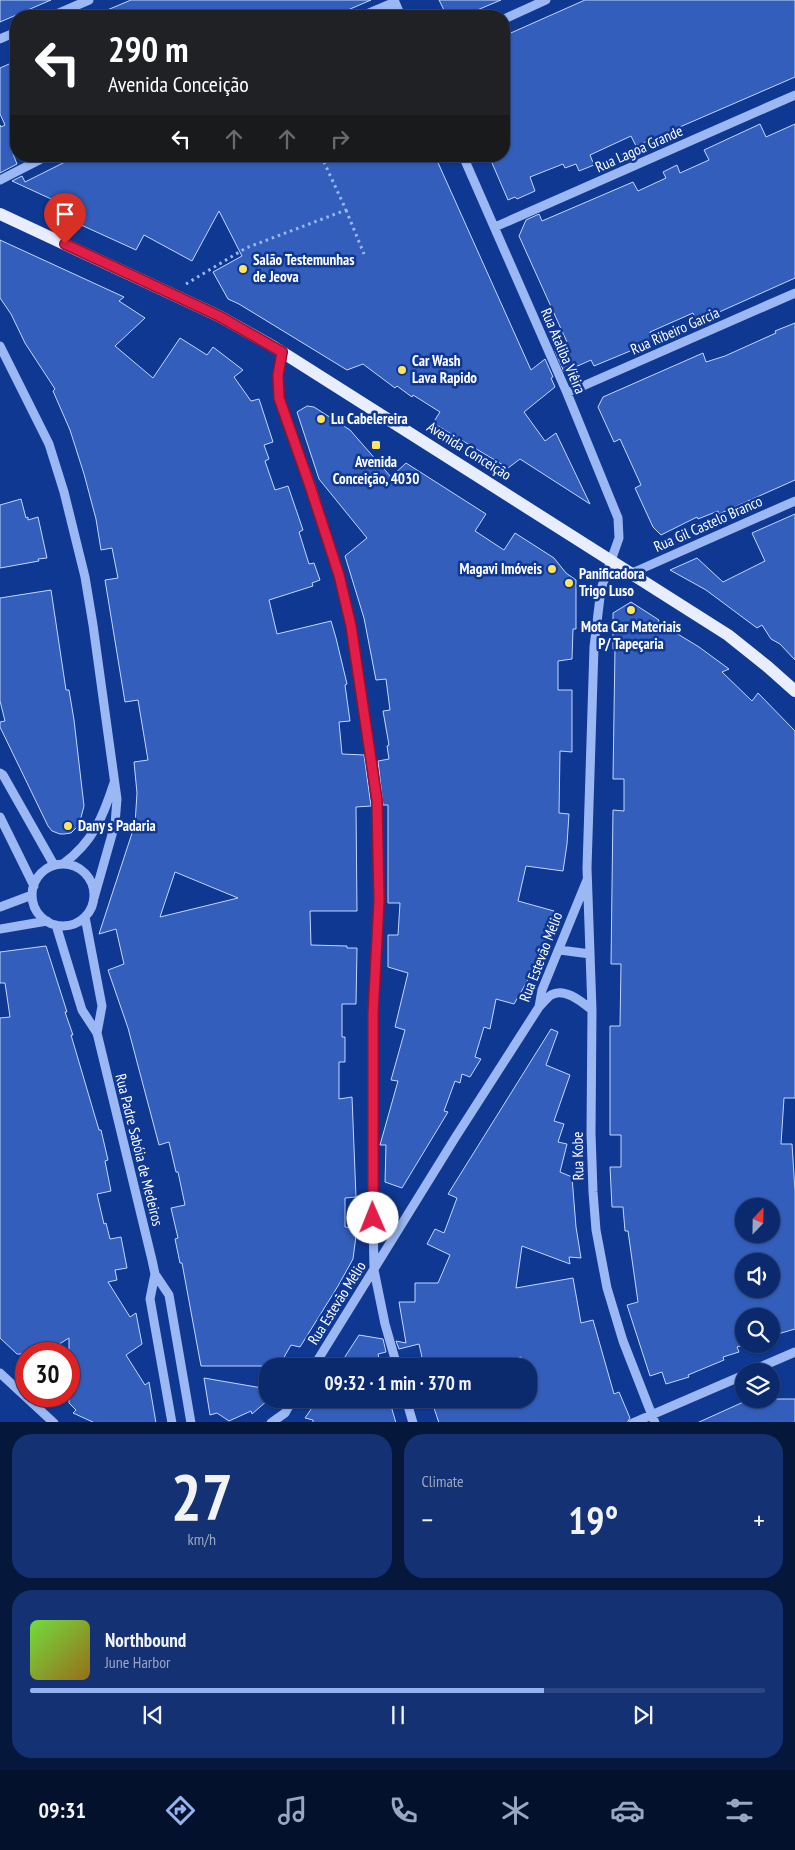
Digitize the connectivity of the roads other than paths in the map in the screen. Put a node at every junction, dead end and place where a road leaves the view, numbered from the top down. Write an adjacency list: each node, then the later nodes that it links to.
1 (89, 0): 4 (street)
2 (546, 0): 6 (street)
3 (395, 1): 5 (street)
4 (66, 10)
5 (375, 10)
6 (510, 16)
7 (795, 95): 12 (street, Rua Lagoa Grande)
8 (35, 162): 10 (street)
9 (466, 162): 12 (street, Rua Ataliba Viêira)
10 (0, 180)
11 (0, 214): 15 (main road, Avenida Conceição)
12 (494, 227): 16 (street, Rua Ataliba Viêira)
13 (795, 293): 16 (street, Rua Ribeiro Garcia)
14 (0, 346): 22 (street)
15 (282, 352): 18 (main road, Avenida Conceição); 38 (street)
16 (567, 393): 18 (street, Rua Ataliba Viêira)
17 (795, 500): 19 (street, Rua Gil Castelo Branco)
18 (610, 560): 19 (main road, Avenida Conceição); 25 (street, Rua Estevão Mélio)
19 (632, 573): 20 (main road, Avenida Conceição)
20 (795, 691)
21 (0, 773): 24 (street)
22 (114, 780): 24 (street); 28 (street)
23 (0, 817): 26 (street)
24 (58, 865): 26 (street); 28 (street)
25 (587, 879): 33 (street, Rua Estevão Mélio); 34 (street, Rua Kobe)
26 (34, 886): 27 (street)
27 (32, 895): 29 (street); 31 (street)
28 (94, 898): 30 (street)
29 (0, 907)
30 (85, 917): 31 (street); 37 (street, Rua Padre Sabóia de Medeiros)
31 (52, 923): 32 (street); 37 (street, Rua Padre Sabóia de Medeiros)
32 (0, 929)
33 (560, 950): 34 (street); 35 (street, Rua Estevão Mélio)
34 (590, 954): 36 (street, Rua Kobe)
35 (539, 1007): 36 (street); 38 (street, Rua Estevão Mélio)
36 (592, 1010): 49 (street, Rua Kobe)
37 (97, 1033): 39 (street, Rua Padre Sabóia de Medeiros)
38 (374, 1270): 41 (street, Rua Estevão Mélio); 42 (street)
39 (155, 1274): 51 (street, Rua Padre Sabóia de Medeiros); 52 (street, Rua Padre Sabóia de Medeiros)
40 (795, 1352): 43 (street)
41 (319, 1358)
42 (395, 1358)
43 (770, 1363)
44 (0, 1373): 50 (street)
45 (735, 1378): 49 (street)
46 (288, 1408): 48 (street)
47 (409, 1408): 55 (street)
48 (285, 1413): 53 (street); 54 (street)
49 (653, 1419): 56 (street)
50 (54, 1422)
51 (172, 1422)
52 (191, 1422)
53 (262, 1422)
54 (271, 1422)
55 (413, 1422)
56 (634, 1422)

